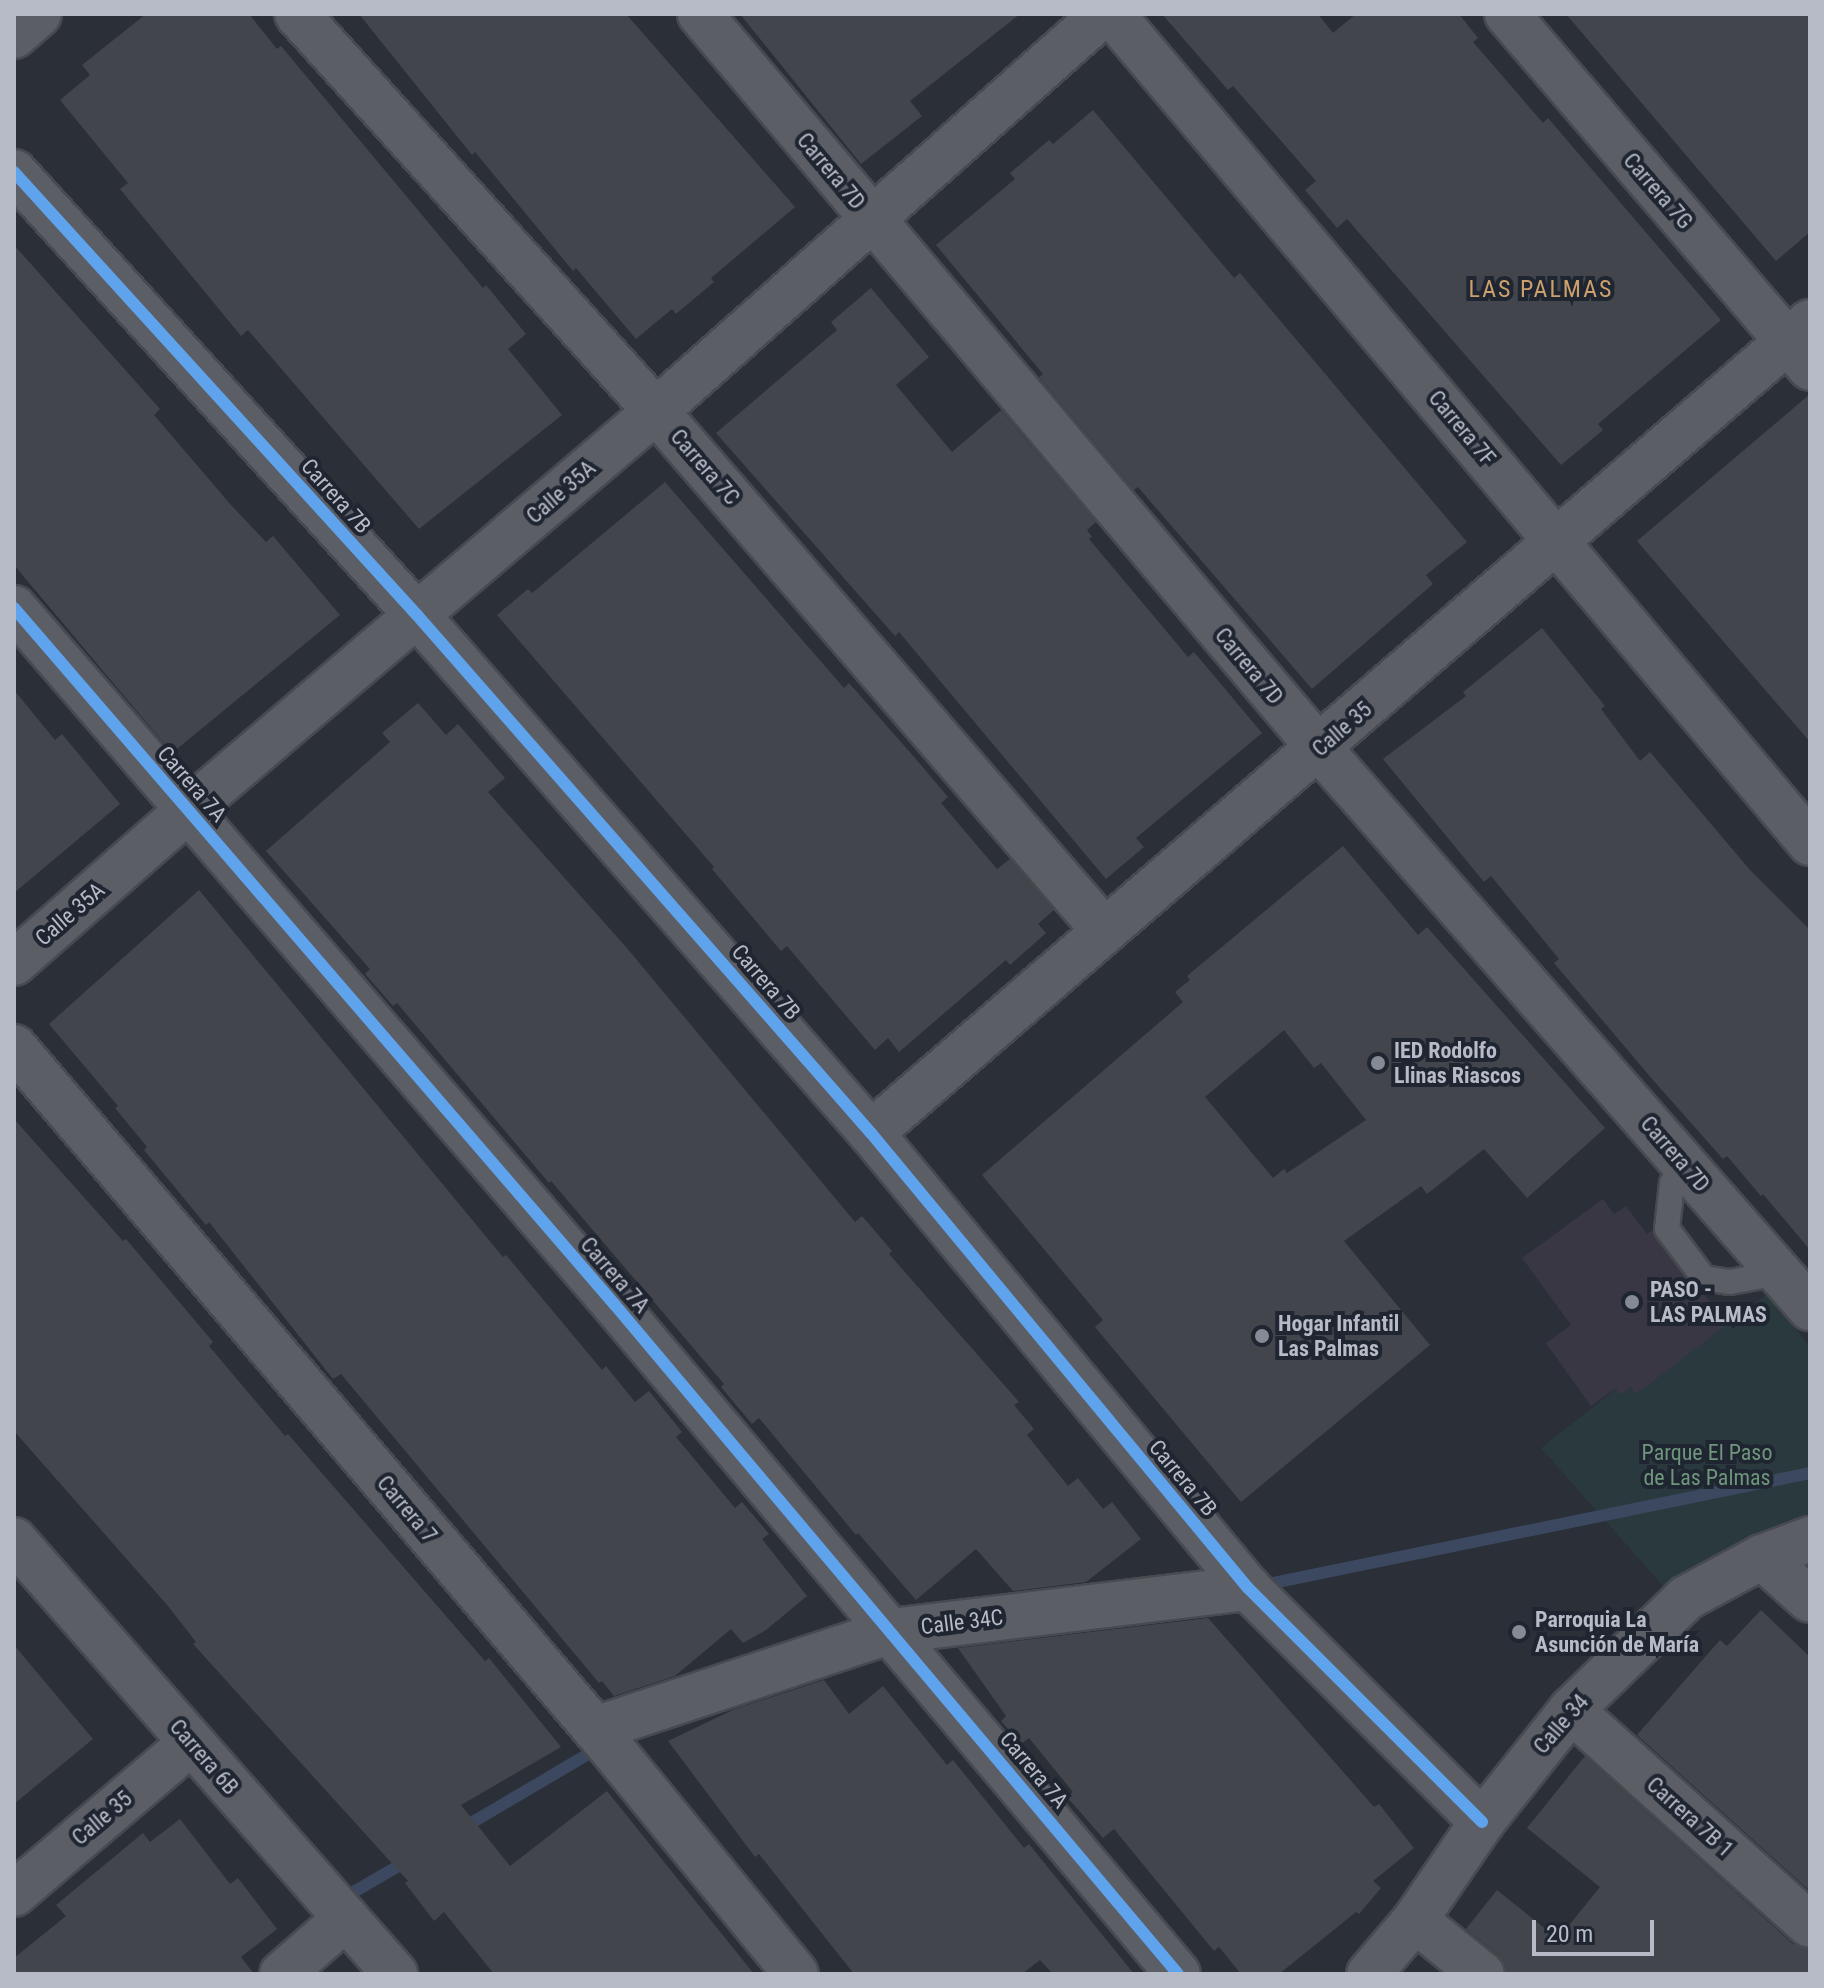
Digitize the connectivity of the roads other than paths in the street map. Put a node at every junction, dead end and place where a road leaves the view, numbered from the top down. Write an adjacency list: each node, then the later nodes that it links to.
1 (39, 14): 7 (street)
2 (297, 14): 11 (street, Carrera 7C)
3 (700, 14): 9 (street, Carrera 7D)
4 (1103, 14): 9 (street, Calle 35A)
5 (1112, 14): 12 (street, Carrera 7F)
6 (1507, 14): 10 (street, Carrera 7G)
7 (14, 36)
8 (14, 172): 14 (street, Carrera 7B)
9 (870, 219): 11 (street, Calle 35A); 15 (street, Carrera 7D)
10 (1802, 344): 12 (street, Calle 35)
11 (656, 411): 14 (street, Calle 35A); 18 (street, Carrera 7C)
12 (1558, 541): 15 (street, Calle 35); 17 (street, Carrera 7F)
13 (14, 608): 16 (street, Carrera 7A)
14 (417, 615): 16 (street, Calle 35A); 21 (street, Carrera 7B)
15 (1319, 748): 18 (street, Calle 35); 22 (street, Carrera 7D)
16 (188, 810): 19 (street, Calle 35A); 30 (street, Carrera 7A)
17 (1810, 843)
18 (1103, 929): 21 (street, Calle 35)
19 (14, 963)
20 (14, 1047): 32 (street, Carrera 7)
21 (871, 1133): 28 (street, Carrera 7B)
22 (1684, 1164): 23 (street, Carrera 7D); 23 (lane)
23 (1779, 1273): 24 (street, Carrera 7D)
24 (1810, 1308)
25 (1810, 1539): 27 (street, Calle 34)
26 (14, 1540): 33 (street, Carrera 6B)
27 (1762, 1557): 29 (street); 31 (street, Calle 34)
28 (1248, 1588): 30 (street, Calle 34C); 34 (street, Carrera 7B)
29 (1810, 1600)
30 (892, 1631): 32 (street, Calle 34C); 42 (street, Carrera 7A)
31 (1571, 1710): 34 (street, Calle 34); 38 (street, Carrera 7B 1)
32 (595, 1729): 41 (street, Carrera 7)
33 (191, 1743): 35 (street, Calle 35); 36 (street, Carrera 6B)
34 (1482, 1822): 37 (street, Calle 34)
35 (14, 1894)
36 (346, 1918): 39 (street); 40 (street, Carrera 6B)
37 (1415, 1920): 43 (street, Calle 34); 44 (street)
38 (1810, 1925)
39 (282, 1974)
40 (395, 1974)
41 (796, 1974)
42 (1178, 1974)
43 (1369, 1974)
44 (1482, 1974)

